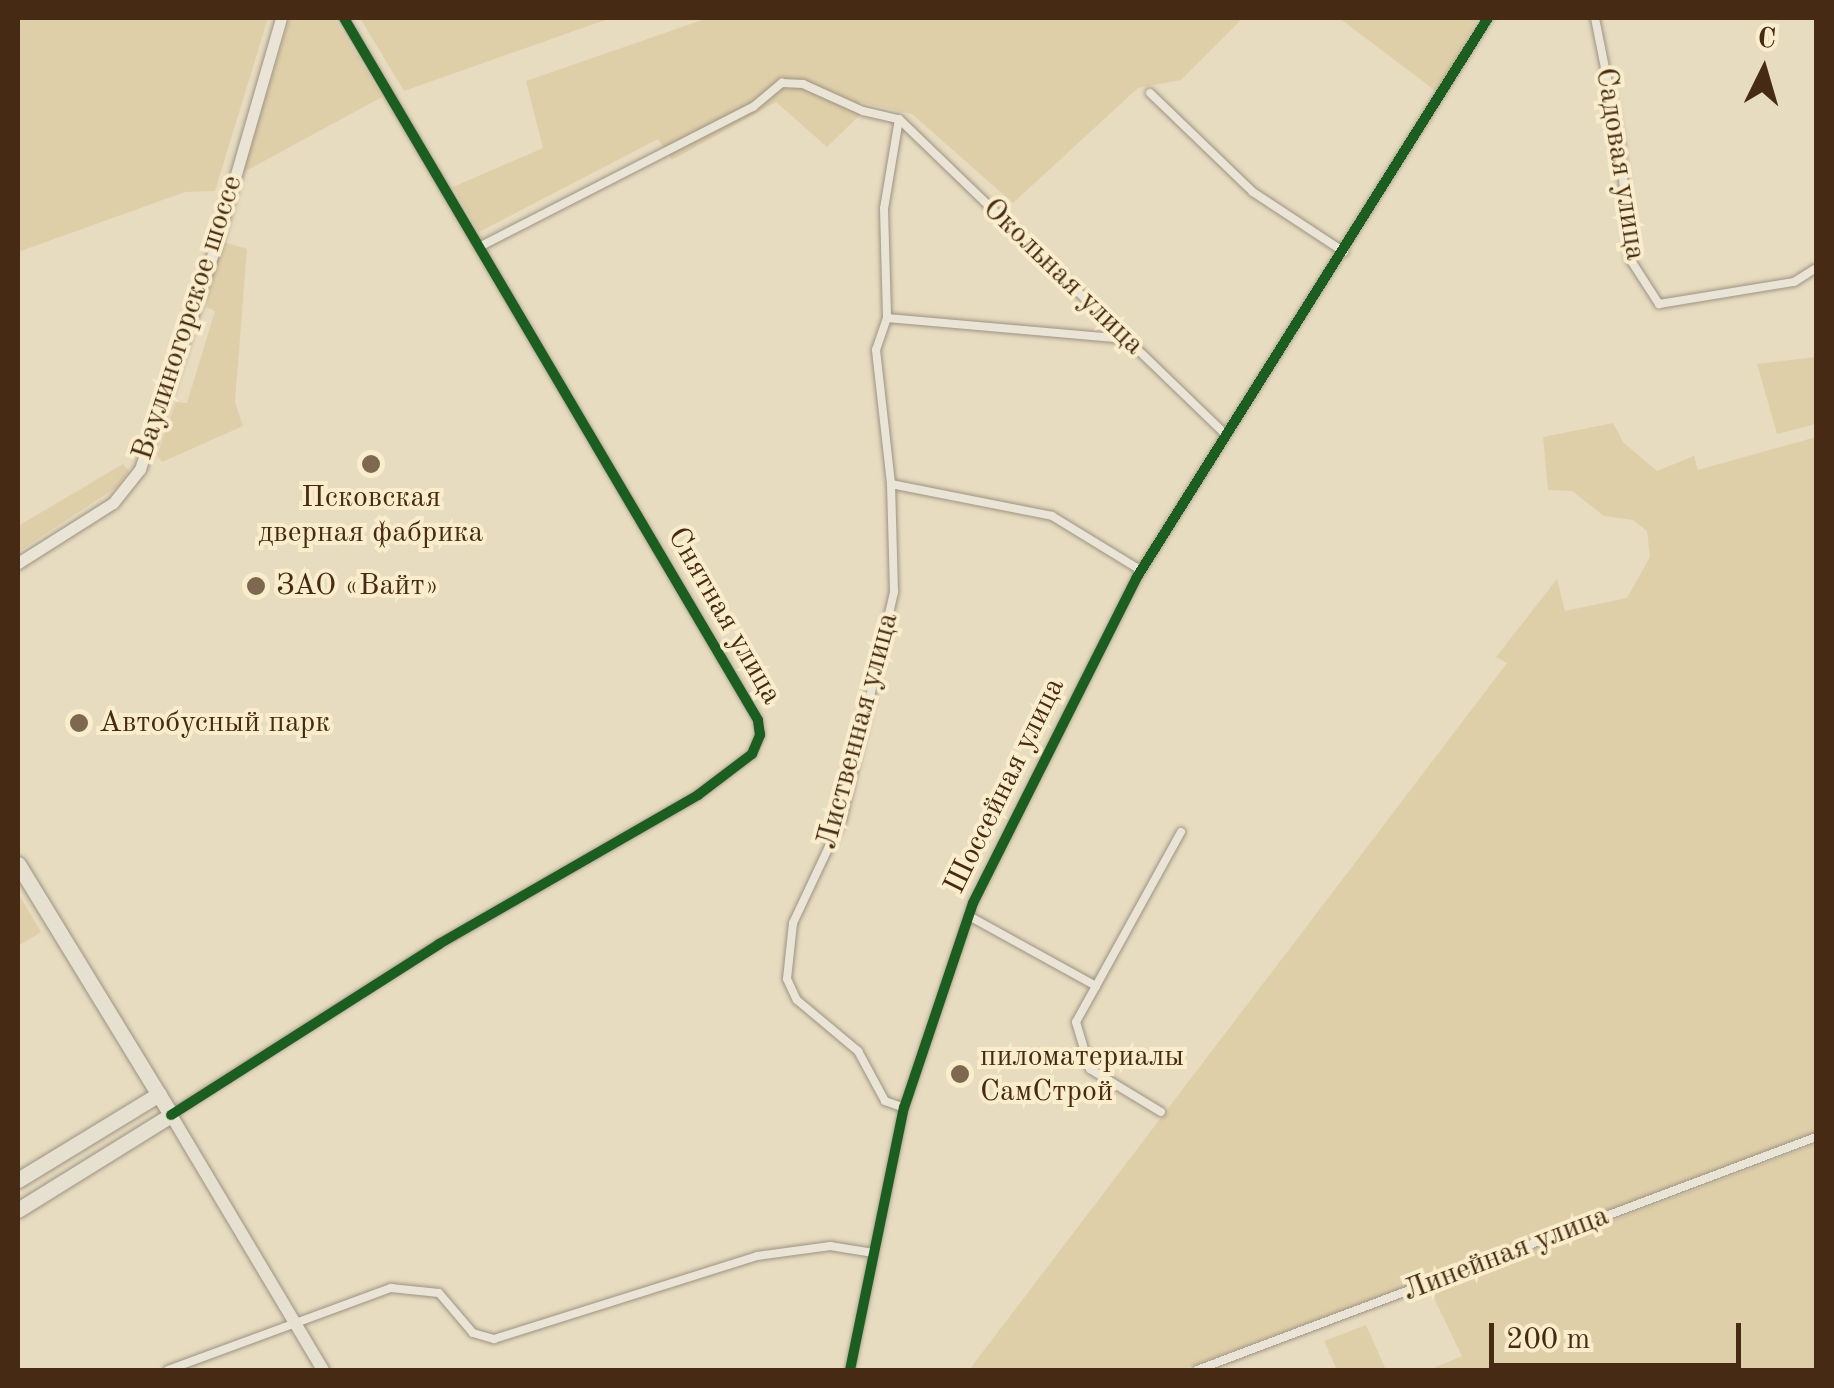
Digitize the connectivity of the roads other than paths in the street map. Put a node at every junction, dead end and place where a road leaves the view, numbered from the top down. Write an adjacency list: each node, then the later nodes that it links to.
1 (280, 18): 14 (street, Ваулиногорское шоссе)
2 (344, 18): 7 (street, Снятная улица)
3 (1488, 18): 8 (street, Шоссейная улица)
4 (1595, 18): 9 (street, Садовая улица)
5 (1150, 92): 8 (street)
6 (899, 120): 7 (street); 10 (street, Лиственная улица); 11 (street, Окольная улица)
7 (479, 247): 23 (street, Снятная улица)
8 (1344, 252): 12 (street, Шоссейная улица)
9 (1816, 268)
10 (888, 318): 11 (street); 13 (street, Лиственная улица)
11 (1126, 338): 12 (street, Окольная улица)
12 (1226, 435): 15 (street, Шоссейная улица)
13 (891, 484): 15 (street); 21 (street, Лиственная улица)
14 (18, 563)
15 (1142, 571): 18 (street, Шоссейная улица)
16 (1181, 832): 19 (street)
17 (18, 864): 20 (highway)
18 (969, 916): 19 (street); 21 (street, Шоссейная улица)
19 (1096, 986): 22 (street)
20 (159, 1094): 23 (highway); 25 (highway)
21 (904, 1108): 27 (street, Шоссейная улица)
22 (1161, 1112)
23 (171, 1115): 26 (highway); 28 (main road)
24 (1816, 1138): 32 (street, Линейная улица)
25 (18, 1180)
26 (18, 1210)
27 (872, 1253): 28 (street); 31 (street, Шоссейная улица)
28 (296, 1326): 29 (street); 30 (main road)
29 (168, 1370)
30 (323, 1370)
31 (850, 1370)
32 (1196, 1370)

